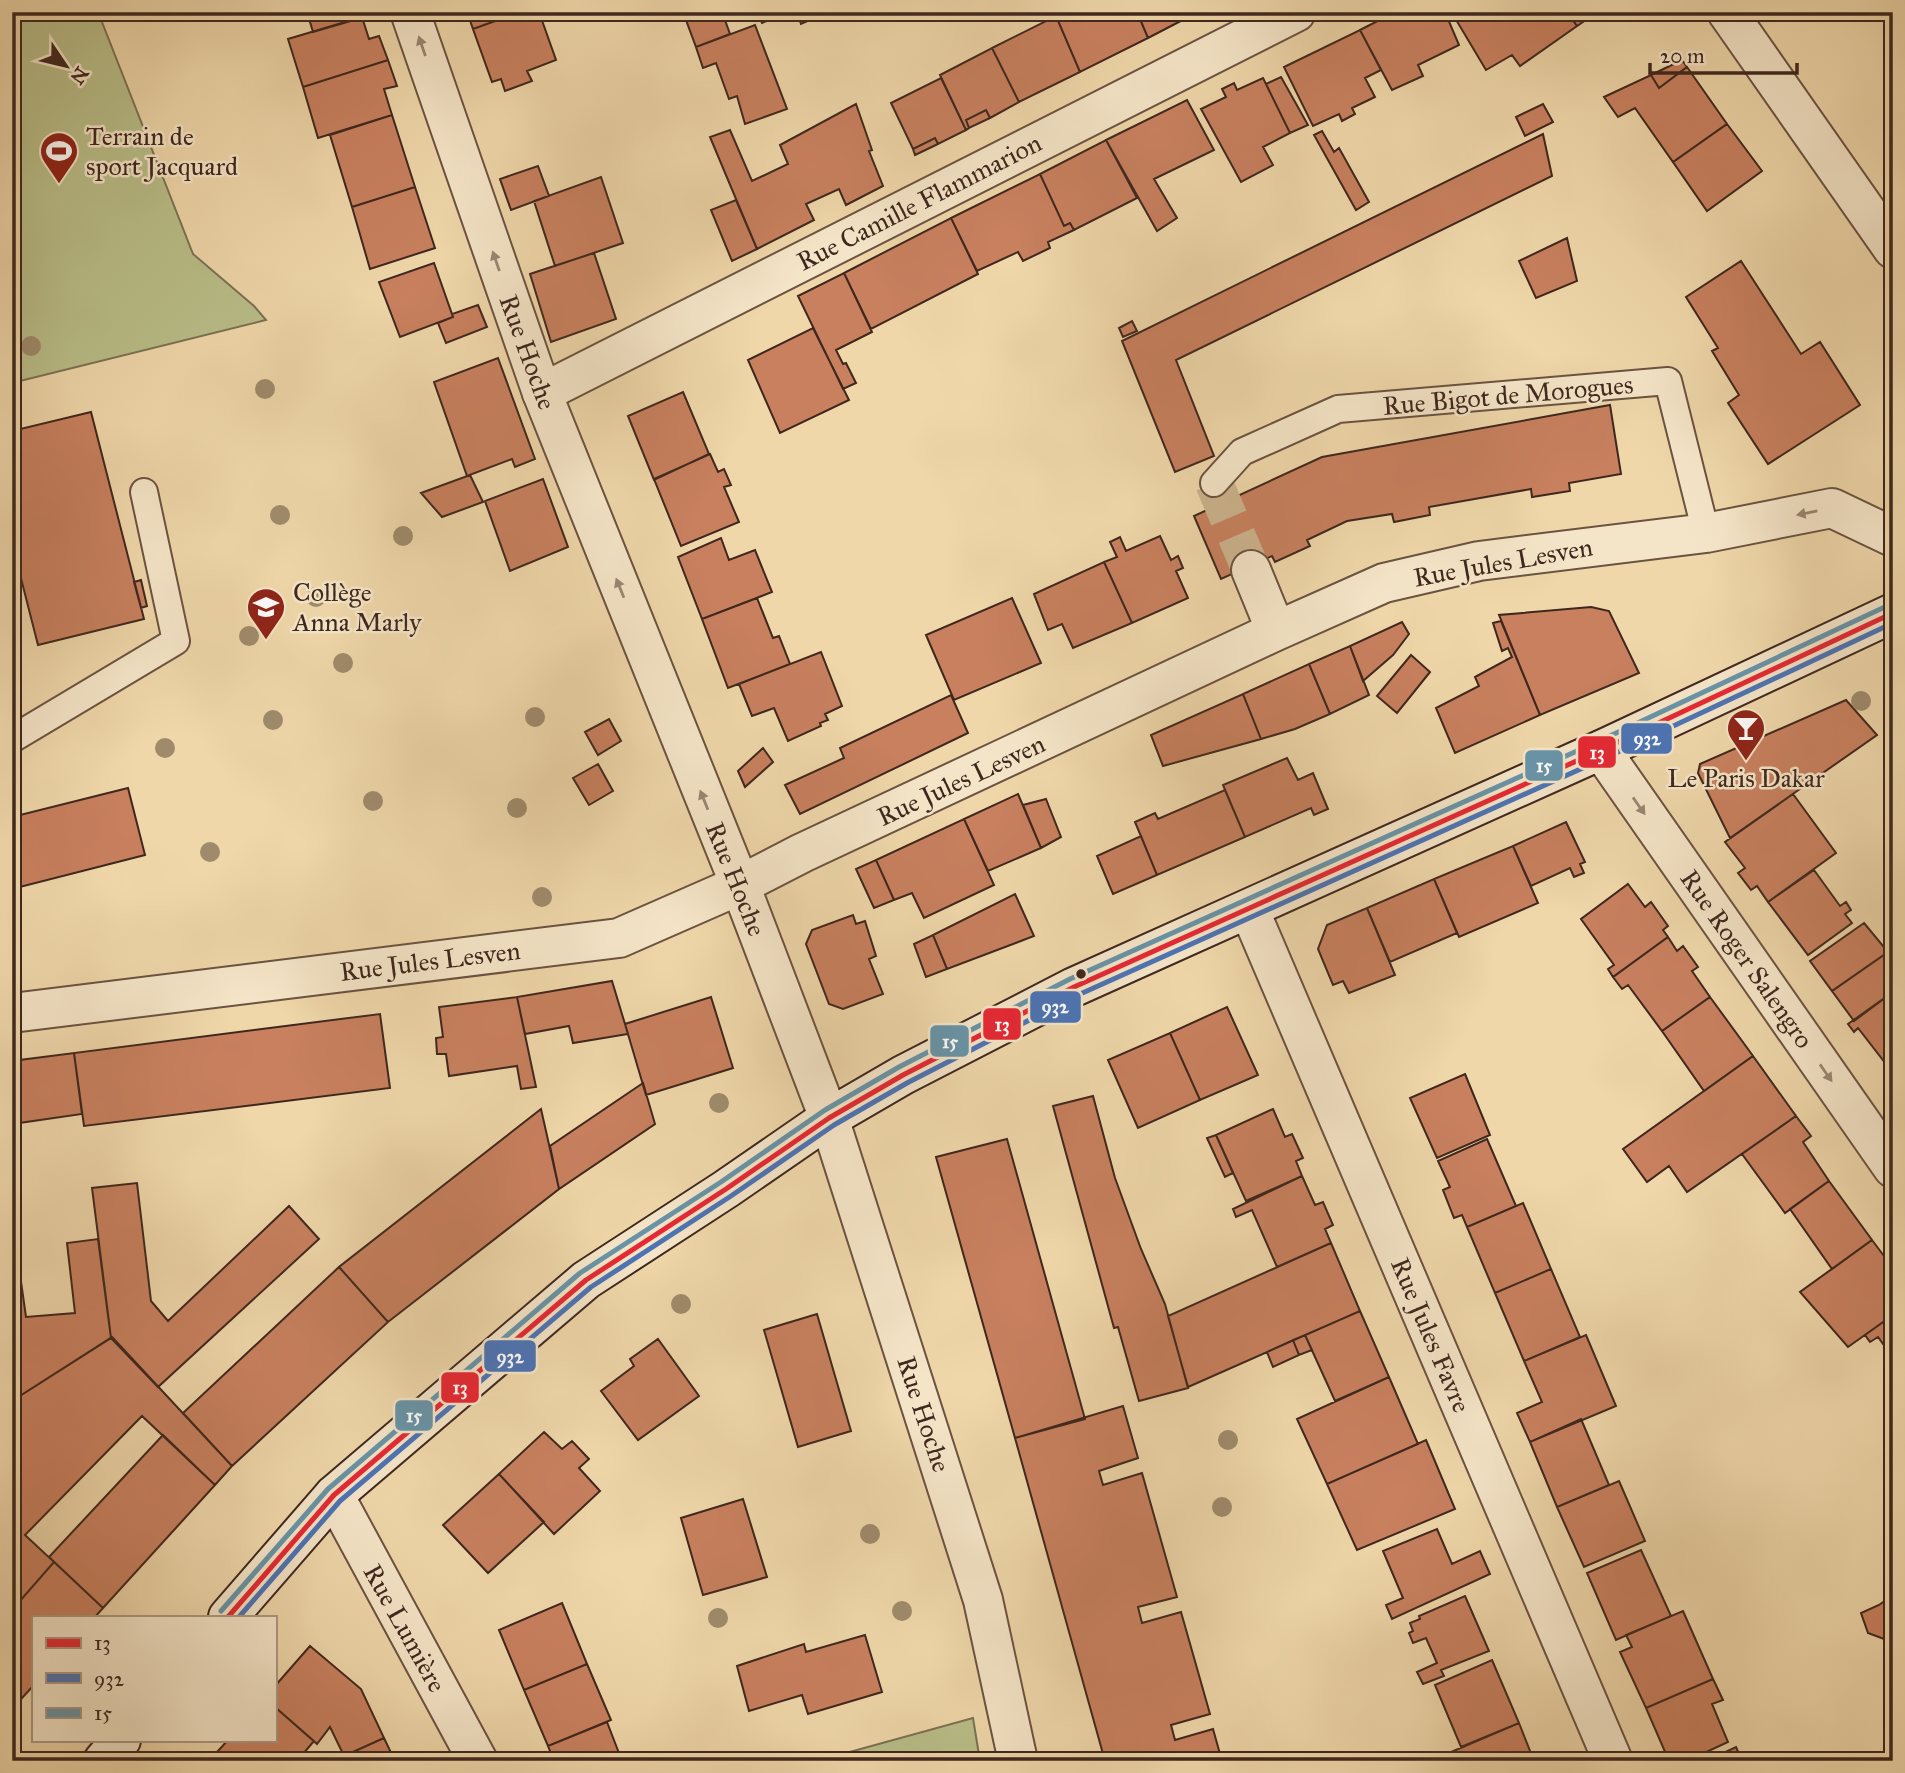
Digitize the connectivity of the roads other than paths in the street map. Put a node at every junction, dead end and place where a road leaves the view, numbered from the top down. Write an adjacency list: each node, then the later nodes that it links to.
1 (410, 12): 5 (street, Rue Hoche, one-way to 1)
2 (1296, 12): 5 (street, Rue Camille Flammarion)
3 (1727, 12): 4 (street)
4 (1893, 249)
5 (542, 393): 15 (street, Rue Hoche, one-way to 5)
6 (1214, 482): 8 (lane, Rue Bigot de Morogues)
7 (145, 492): 13 (lane)
8 (1706, 533): 9 (street, Rue Jules Lesven, one-way to 8); 12 (street, Rue Jules Lesven)
9 (1893, 537)
10 (1251, 570): 12 (street)
11 (1893, 613): 14 (street)
12 (1276, 631): 15 (street, Rue Jules Lesven)
13 (12, 739)
14 (1601, 750): 16 (street); 19 (street, Rue Roger Salengro, one-way to 19)
15 (740, 885): 17 (street, Rue Jules Lesven); 18 (street, Rue Hoche)
16 (1249, 909): 18 (street); 26 (street, Rue Jules Favre)
17 (12, 1013)
18 (829, 1118): 20 (street); 25 (street, Rue Hoche)
19 (1893, 1168)
20 (334, 1495): 21 (street); 24 (street, Rue Lumière)
21 (229, 1616)
22 (119, 1742): 23 (street)
23 (103, 1761)
24 (478, 1761)
25 (1018, 1761)
26 (1613, 1761)

